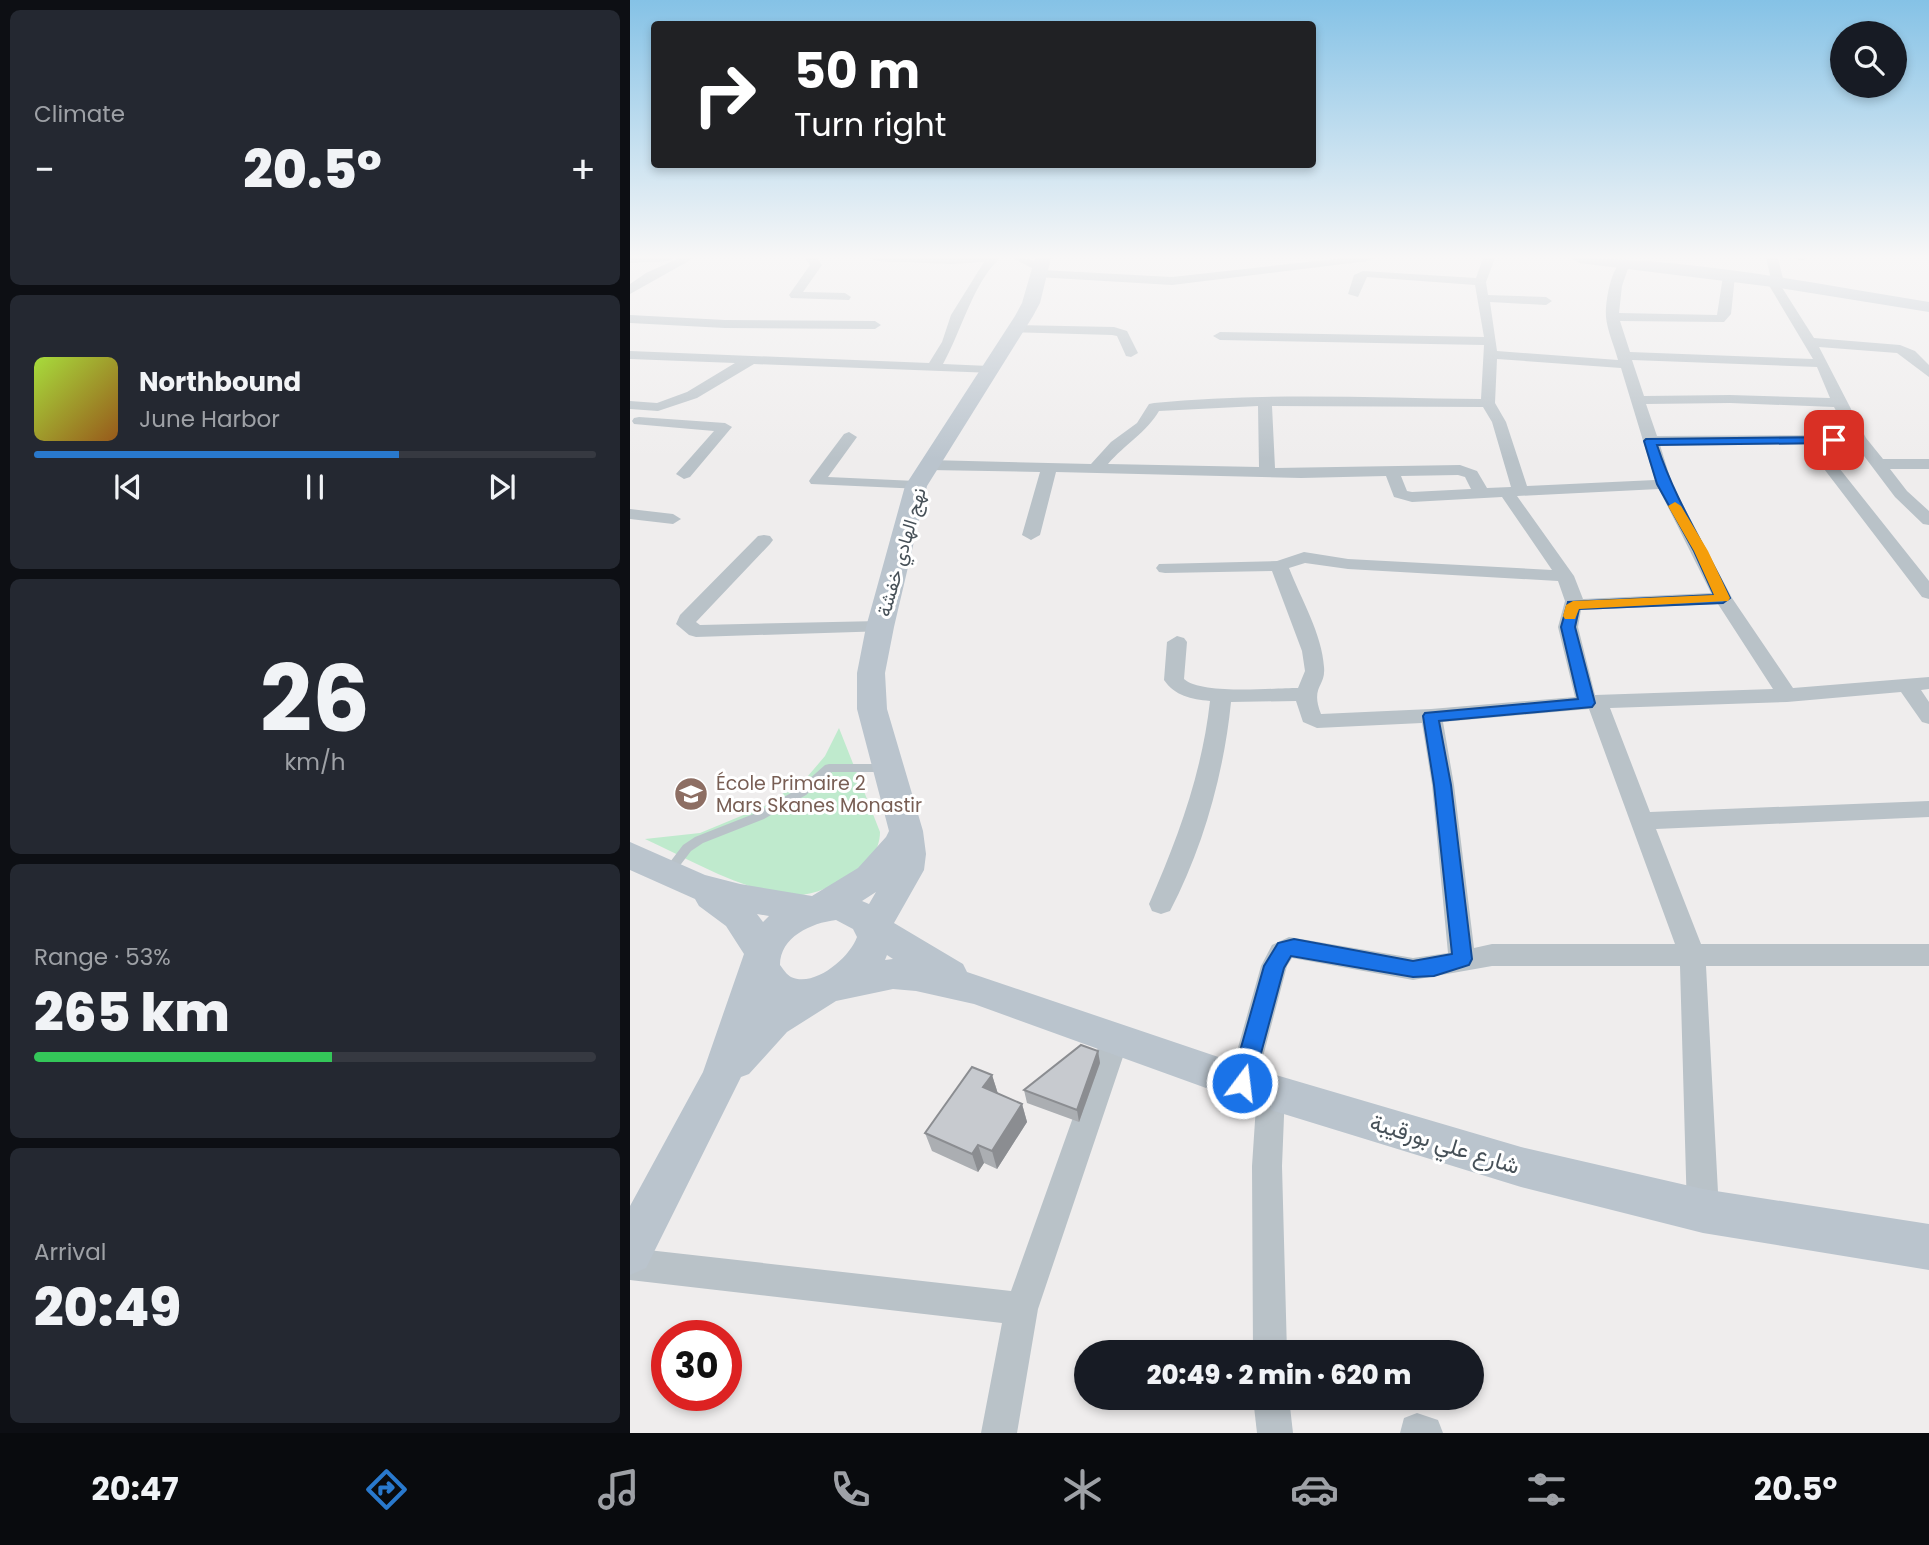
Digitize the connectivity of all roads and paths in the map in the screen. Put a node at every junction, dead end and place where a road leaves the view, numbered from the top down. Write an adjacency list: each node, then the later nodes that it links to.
1 (804, 325): 2 (street)
2 (808, 325): 3 (street); 16 (street)
3 (875, 325)
4 (954, 325): 19 (street)
5 (1018, 325): 9 (main road, نهج الهادي خفشة)
6 (1487, 325): 12 (street)
7 (1614, 325): 17 (street)
8 (1799, 325): 11 (street)
9 (1015, 330): 13 (street); 20 (main road, نهج الهادي خفشة)
10 (1220, 336): 12 (street)
11 (1808, 342): 18 (street); 21 (street)
12 (1491, 348): 17 (street); 24 (street)
13 (1131, 353)
14 (630, 355): 15 (street)
15 (751, 360): 16 (street); 27 (street)
16 (770, 360): 19 (street)
17 (1624, 360): 18 (street); 22 (street)
18 (1822, 363): 25 (street)
19 (934, 367): 20 (street)
20 (989, 370): 33 (main road, نهج الهادي خفشة)
21 (1929, 373)
22 (1636, 400): 25 (street); 31 (street)
23 (1265, 402): 24 (street); 37 (street); 38 (street)
24 (1488, 403): 43 (street)
25 (1839, 403): 30 (street)
26 (630, 405): 27 (street)
27 (658, 407): 28 (street)
28 (634, 424): 40 (street)
29 (849, 437): 42 (street)
30 (1859, 439): 32 (street); 34 (street)
31 (1650, 441): 32 (street); 41 (street)
32 (1810, 441): 53 (street)
33 (929, 464): 36 (street); 42 (main road, نهج الهادي خفشة)
34 (1879, 464): 35 (street); 47 (street)
35 (1929, 464)
36 (1049, 468): 37 (street); 48 (street)
37 (1096, 468): 38 (street)
38 (1267, 471): 39 (street)
39 (1392, 471): 44 (street); 44 (street)
40 (684, 474)
41 (1664, 484): 43 (street); 54 (street)
42 (916, 486): 56 (main road, نهج الهادي خفشة)
43 (1513, 491): 44 (street); 52 (street)
44 (1483, 495)
45 (630, 514): 46 (street)
46 (673, 519)
47 (1929, 520)
48 (1031, 535)
49 (764, 540): 56 (street)
50 (1279, 566): 51 (street); 52 (street); 61 (street)
51 (1165, 568)
52 (1565, 576): 55 (street)
53 (1929, 593)
54 (1723, 598): 55 (street); 62 (street)
55 (1573, 605): 63 (street)
56 (880, 627): 66 (main road, نهج الهادي خفشة)
57 (1177, 642): 60 (street)
58 (1929, 683): 59 (street)
59 (1907, 685): 62 (street); 65 (street)
60 (1221, 694): 61 (street); 72 (street)
61 (1305, 694): 64 (street)
62 (1787, 695): 63 (street)
63 (1592, 703): 64 (street); 68 (street)
64 (1431, 716): 78 (street)
65 (1929, 717)
66 (887, 768): 69 (main road, نهج الهادي خفشة); 71 (lane)
67 (1929, 809): 68 (street)
68 (1642, 821): 77 (street)
69 (906, 831): 73 (main road); 74 (main road, نهج الهادي خفشة)
70 (630, 855): 71 (main road)
71 (682, 879): 73 (main road); 76 (main road)
72 (1161, 904)
73 (817, 909): 74 (main road); 76 (main road)
74 (873, 928): 79 (main road); 80 (main road, شارع علي بورقيبة)
75 (1929, 955): 77 (street)
76 (762, 956): 79 (main road); 82 (main road)
77 (1693, 957): 78 (street); 84 (street)
78 (1462, 959): 83 (street)
79 (835, 986): 80 (main road, شارع علي بورقيبة); 82 (main road)
80 (975, 989): 81 (main road, شارع علي بورقيبة)
81 (1115, 1039): 83 (main road, شارع علي بورقيبة); 88 (street)
82 (721, 1078): 86 (main road)
83 (1256, 1087): 84 (main road, شارع علي بورقيبة); 89 (street)
84 (1703, 1211): 85 (main road, شارع علي بورقيبة)
85 (1929, 1247)
86 (630, 1252)
87 (630, 1264): 88 (street)
88 (1021, 1308): 91 (street)
89 (1270, 1340)
90 (1272, 1410): 92 (street)
91 (999, 1433)
92 (1275, 1433)

